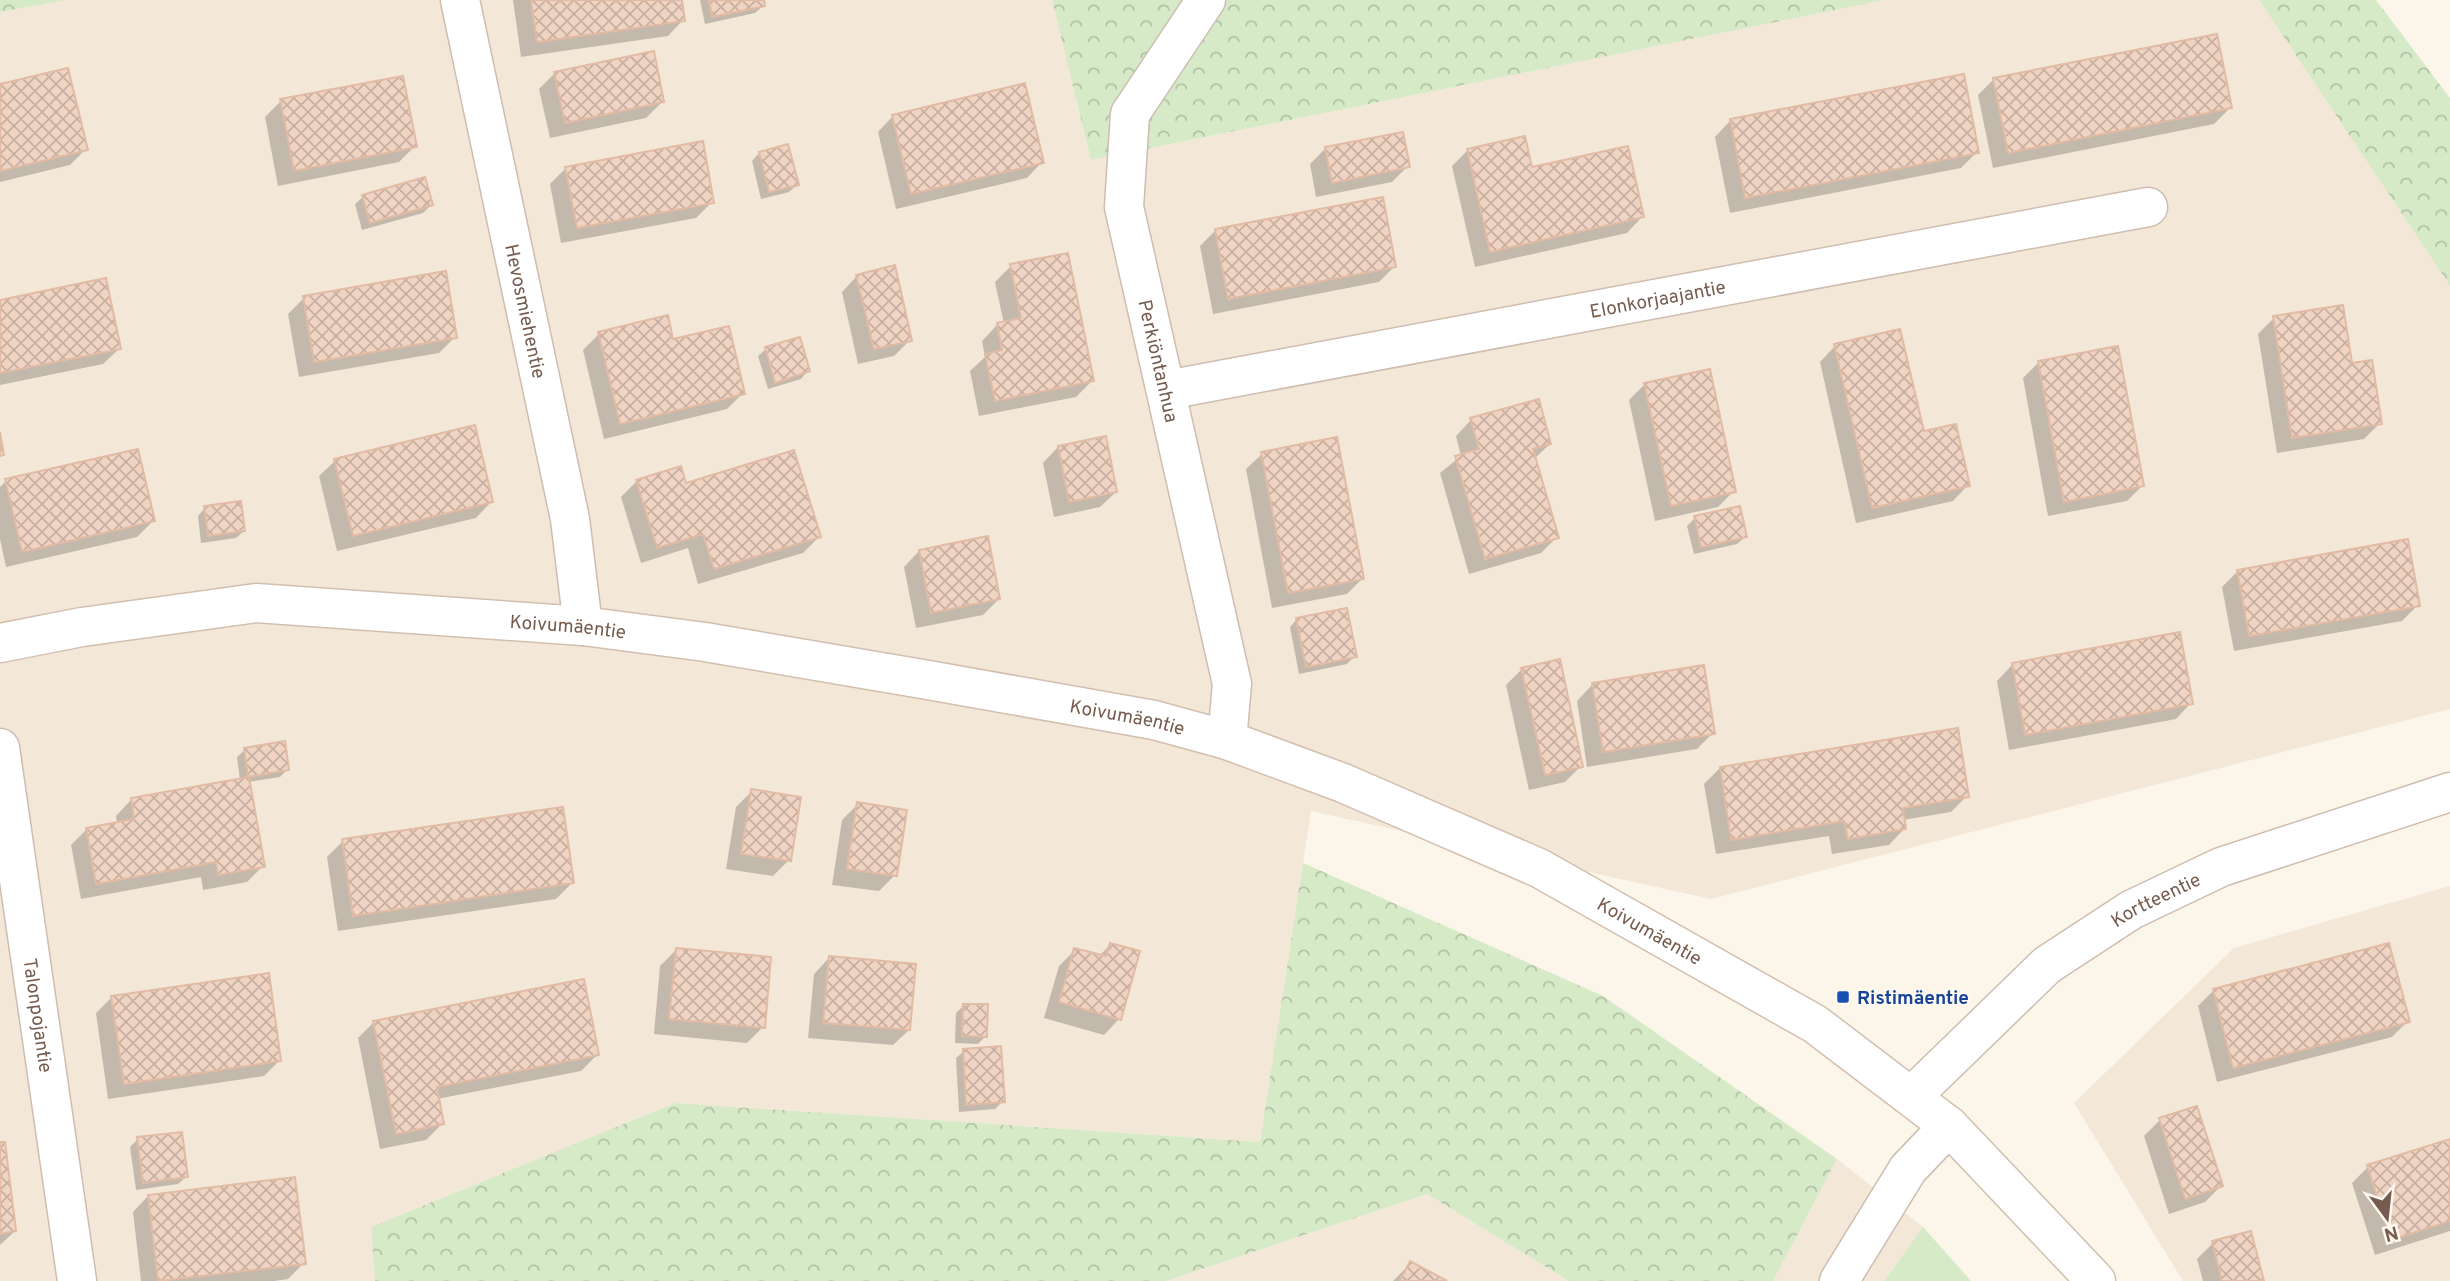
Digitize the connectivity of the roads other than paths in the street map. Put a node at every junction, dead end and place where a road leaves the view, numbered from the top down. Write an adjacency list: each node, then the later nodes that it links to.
1 (460, 0): 5 (street, Hevosmiehentie)
2 (1206, 0): 4 (street, Perkiöntanhua)
3 (2148, 207): 4 (street, Elonkorjaajantie)
4 (1167, 390): 7 (street, Perkiöntanhua)
5 (583, 626): 6 (street, Koivumäentie); 7 (street, Koivumäentie)
6 (0, 643)
7 (1227, 740): 10 (street, Koivumäentie)
8 (0, 748): 12 (street, Talonpojantie)
9 (2450, 792): 10 (street, Kortteentie)
10 (1912, 1096): 11 (street, Koivumäentie)
11 (1949, 1126): 13 (street); 14 (street, Koivumäentie)
12 (77, 1281)
13 (1839, 1281)
14 (2096, 1281)

